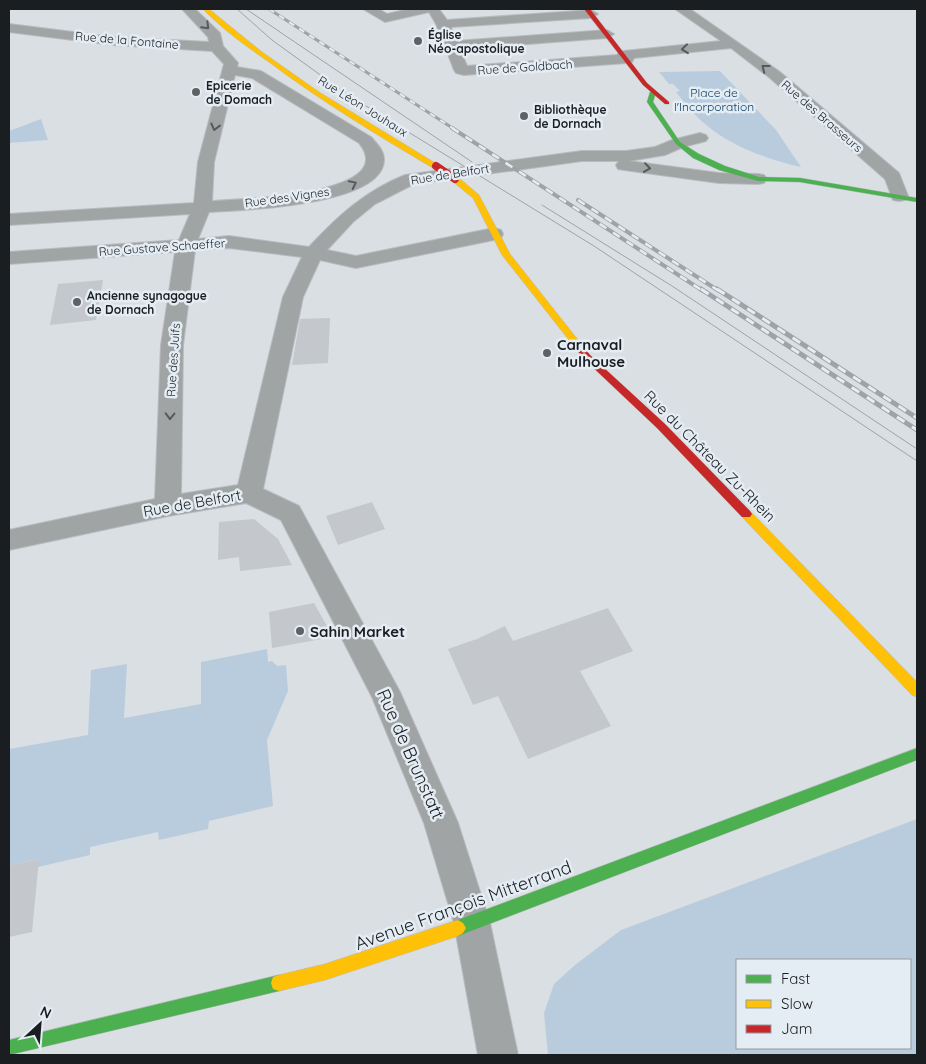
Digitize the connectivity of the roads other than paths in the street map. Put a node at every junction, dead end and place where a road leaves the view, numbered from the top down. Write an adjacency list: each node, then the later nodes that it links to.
1 (188, 9): 13 (street, one-way to 13)
2 (206, 9): 27 (street, Rue Léon Jouhaux, bridge)
3 (370, 9): 4 (street)
4 (426, 9)
5 (433, 9): 8 (street, Rue de Goldbach)
6 (682, 9): 11 (street, Rue des Brasseurs)
7 (589, 11): 8 (street); 10 (street)
8 (443, 24): 12 (street, Rue de Goldbach)
9 (9, 28): 13 (street, Rue de la Fontaine)
10 (607, 34): 12 (street); 14 (street)
11 (734, 44): 14 (street, one-way to 14); 23 (street, Rue des Brasseurs, one-way to 11)
12 (452, 45): 14 (street, Rue de Goldbach)
13 (216, 47): 15 (street)
14 (626, 57): 16 (street)
15 (230, 70): 25 (street, Rue des Juifs, one-way to 25); 25 (street, Rue des Vignes, one-way to 15)
16 (653, 92): 17 (street); 20 (street)
17 (675, 111)
18 (689, 125): 19 (street)
19 (705, 140): 20 (street)
20 (678, 143): 21 (street); 22 (street)
21 (582, 156): 22 (street, one-way to 22); 29 (street, Rue de Belfort)
22 (760, 173): 23 (street)
23 (899, 196): 24 (street)
24 (917, 200)
25 (202, 208): 26 (street, Rue des Vignes); 28 (street, Rue des Juifs)
26 (9, 219)
27 (494, 234): 29 (street); 34 (street, Rue du Château Zu-Rhein)
28 (186, 245): 29 (street, Rue Gustave Schaeffer); 30 (street, Rue Gustave Schaeffer); 32 (street, Rue des Juifs, one-way to 32)
29 (314, 253): 31 (street, Rue de Belfort)
30 (9, 258)
31 (249, 493): 32 (street, Rue de Belfort); 36 (street, Rue de Brunstatt)
32 (168, 506): 33 (street, Rue de Belfort)
33 (9, 540)
34 (917, 691)
35 (917, 754): 36 (street, Avenue François Mitterrand)
36 (472, 923): 37 (street, Avenue François Mitterrand); 38 (street, Rue de Brunstatt)
37 (9, 1048)
38 (498, 1055)

